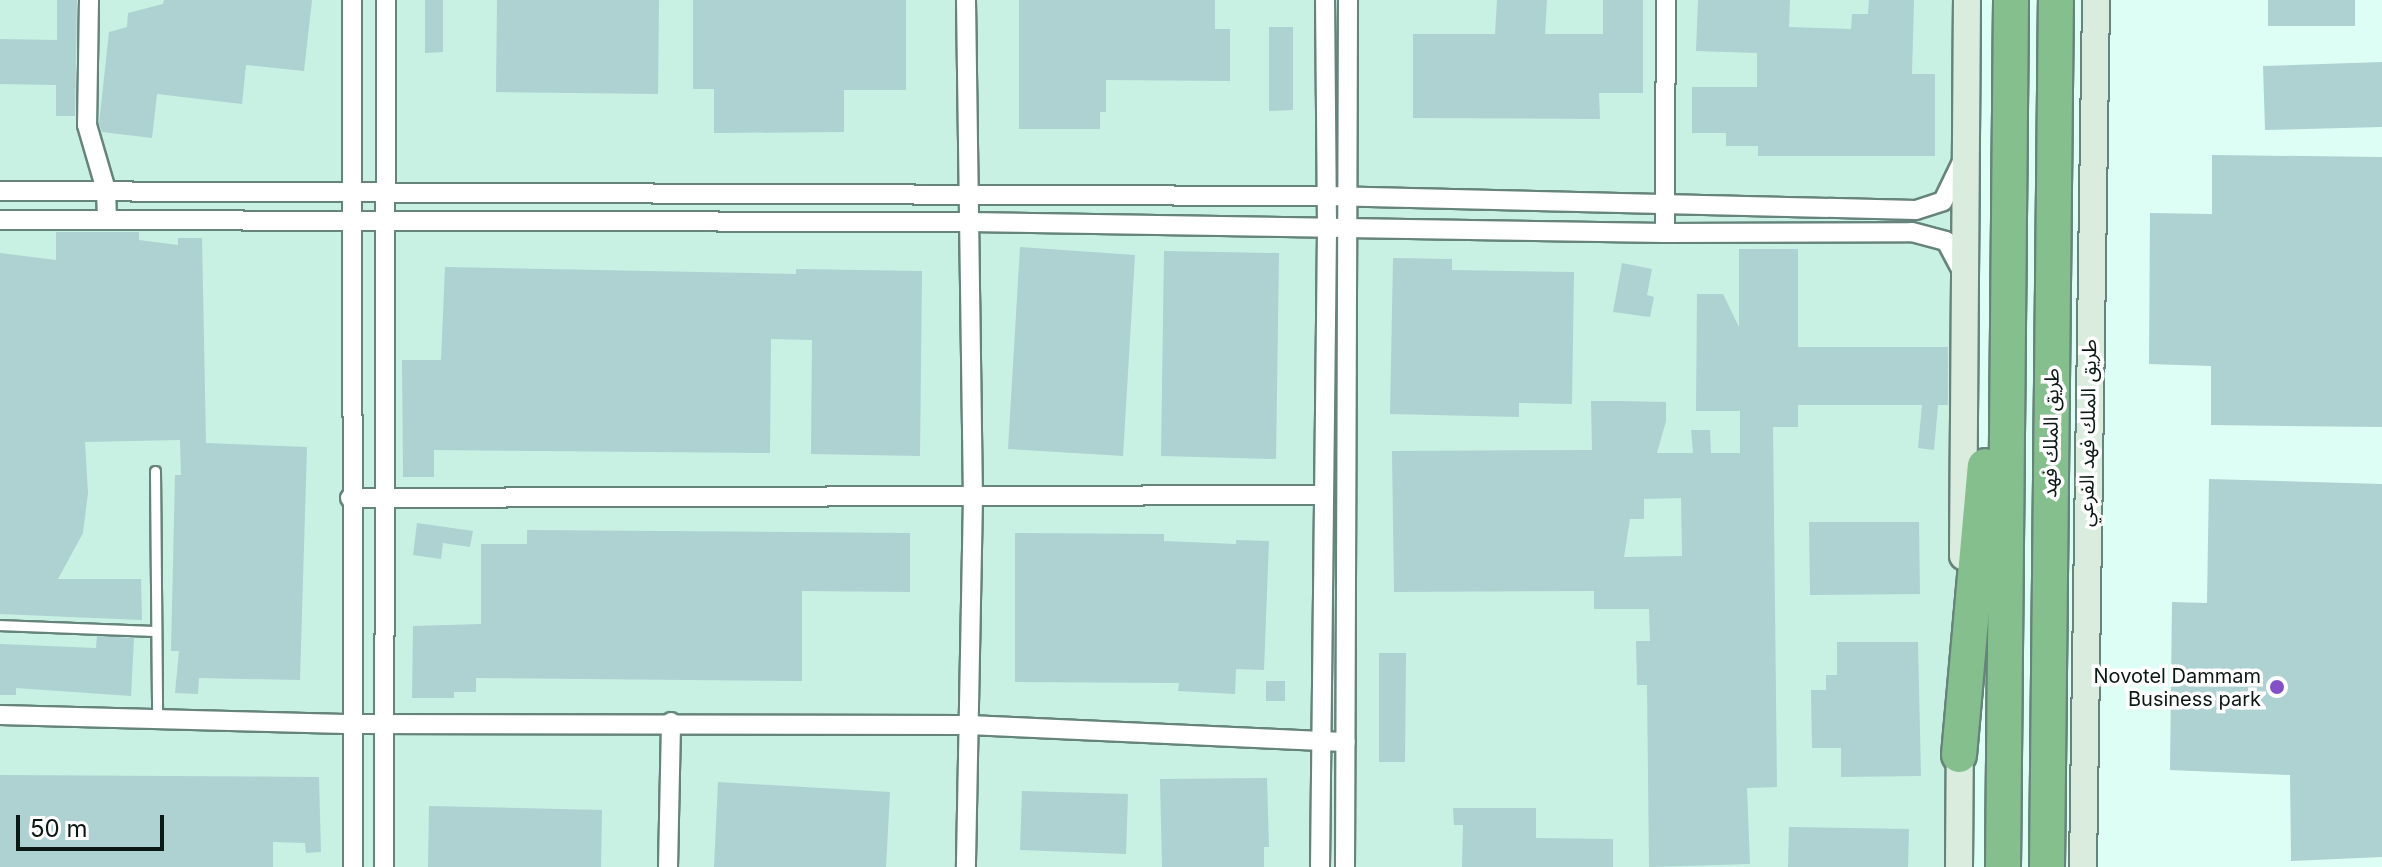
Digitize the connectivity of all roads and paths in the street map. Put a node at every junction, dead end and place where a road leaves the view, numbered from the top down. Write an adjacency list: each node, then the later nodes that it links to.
1 (89, 0): 16 (street)
2 (352, 0): 12 (street)
3 (386, 0): 13 (street)
4 (966, 0): 19 (street)
5 (1325, 0): 20 (street)
6 (1348, 0): 22 (street)
7 (1666, 0): 23 (street)
8 (1967, 0): 14 (main road)
9 (2011, 0): 31 (highway)
10 (2056, 0): 60 (highway, طريق الملك فهد)
11 (2096, 0): 51 (main road, طريق الملك فهد الفرعي)
12 (352, 106): 13 (street); 15 (street)
13 (386, 107): 18 (street)
14 (1966, 150): 23 (street); 34 (main road)
15 (352, 189): 16 (street); 18 (street); 24 (street)
16 (106, 190): 17 (street); 26 (street)
17 (0, 191)
18 (386, 191): 19 (street); 27 (street)
19 (967, 193): 21 (street); 28 (street)
20 (1327, 196): 21 (street); 22 (street); 29 (street)
21 (1195, 197): 32 (street)
22 (1347, 198): 23 (street); 30 (street)
23 (1666, 201): 33 (street)
24 (352, 219): 26 (street); 27 (street); 38 (street)
25 (0, 220): 26 (street)
26 (107, 220)
27 (386, 222): 28 (street); 39 (street)
28 (969, 222): 32 (street); 37 (street)
29 (1327, 226): 30 (street); 32 (street); 36 (street)
30 (1347, 227): 33 (street); 49 (street)
31 (2007, 227): 50 (highway); 59 (highway)
32 (1207, 228)
33 (1665, 233): 34 (street)
34 (1963, 273): 50 (main road)
35 (155, 471): 41 (lane)
36 (1321, 495): 37 (street); 48 (street)
37 (973, 497): 39 (street); 47 (street)
38 (350, 498): 39 (street); 46 (street)
39 (385, 498): 44 (street)
40 (0, 625): 41 (lane)
41 (156, 631): 43 (lane)
42 (0, 715): 43 (street)
43 (157, 717): 46 (street)
44 (385, 722): 45 (street); 46 (street); 53 (street)
45 (671, 722): 47 (street); 54 (street)
46 (355, 724): 52 (street)
47 (967, 725): 48 (street); 55 (street)
48 (1323, 739): 49 (street); 56 (street)
49 (1346, 742): 57 (street)
50 (1959, 755): 58 (main road)
51 (2086, 859)
52 (353, 867)
53 (384, 867)
54 (668, 867)
55 (966, 867)
56 (1320, 867)
57 (1345, 867)
58 (1959, 867)
59 (2003, 867)
60 (2047, 867)

